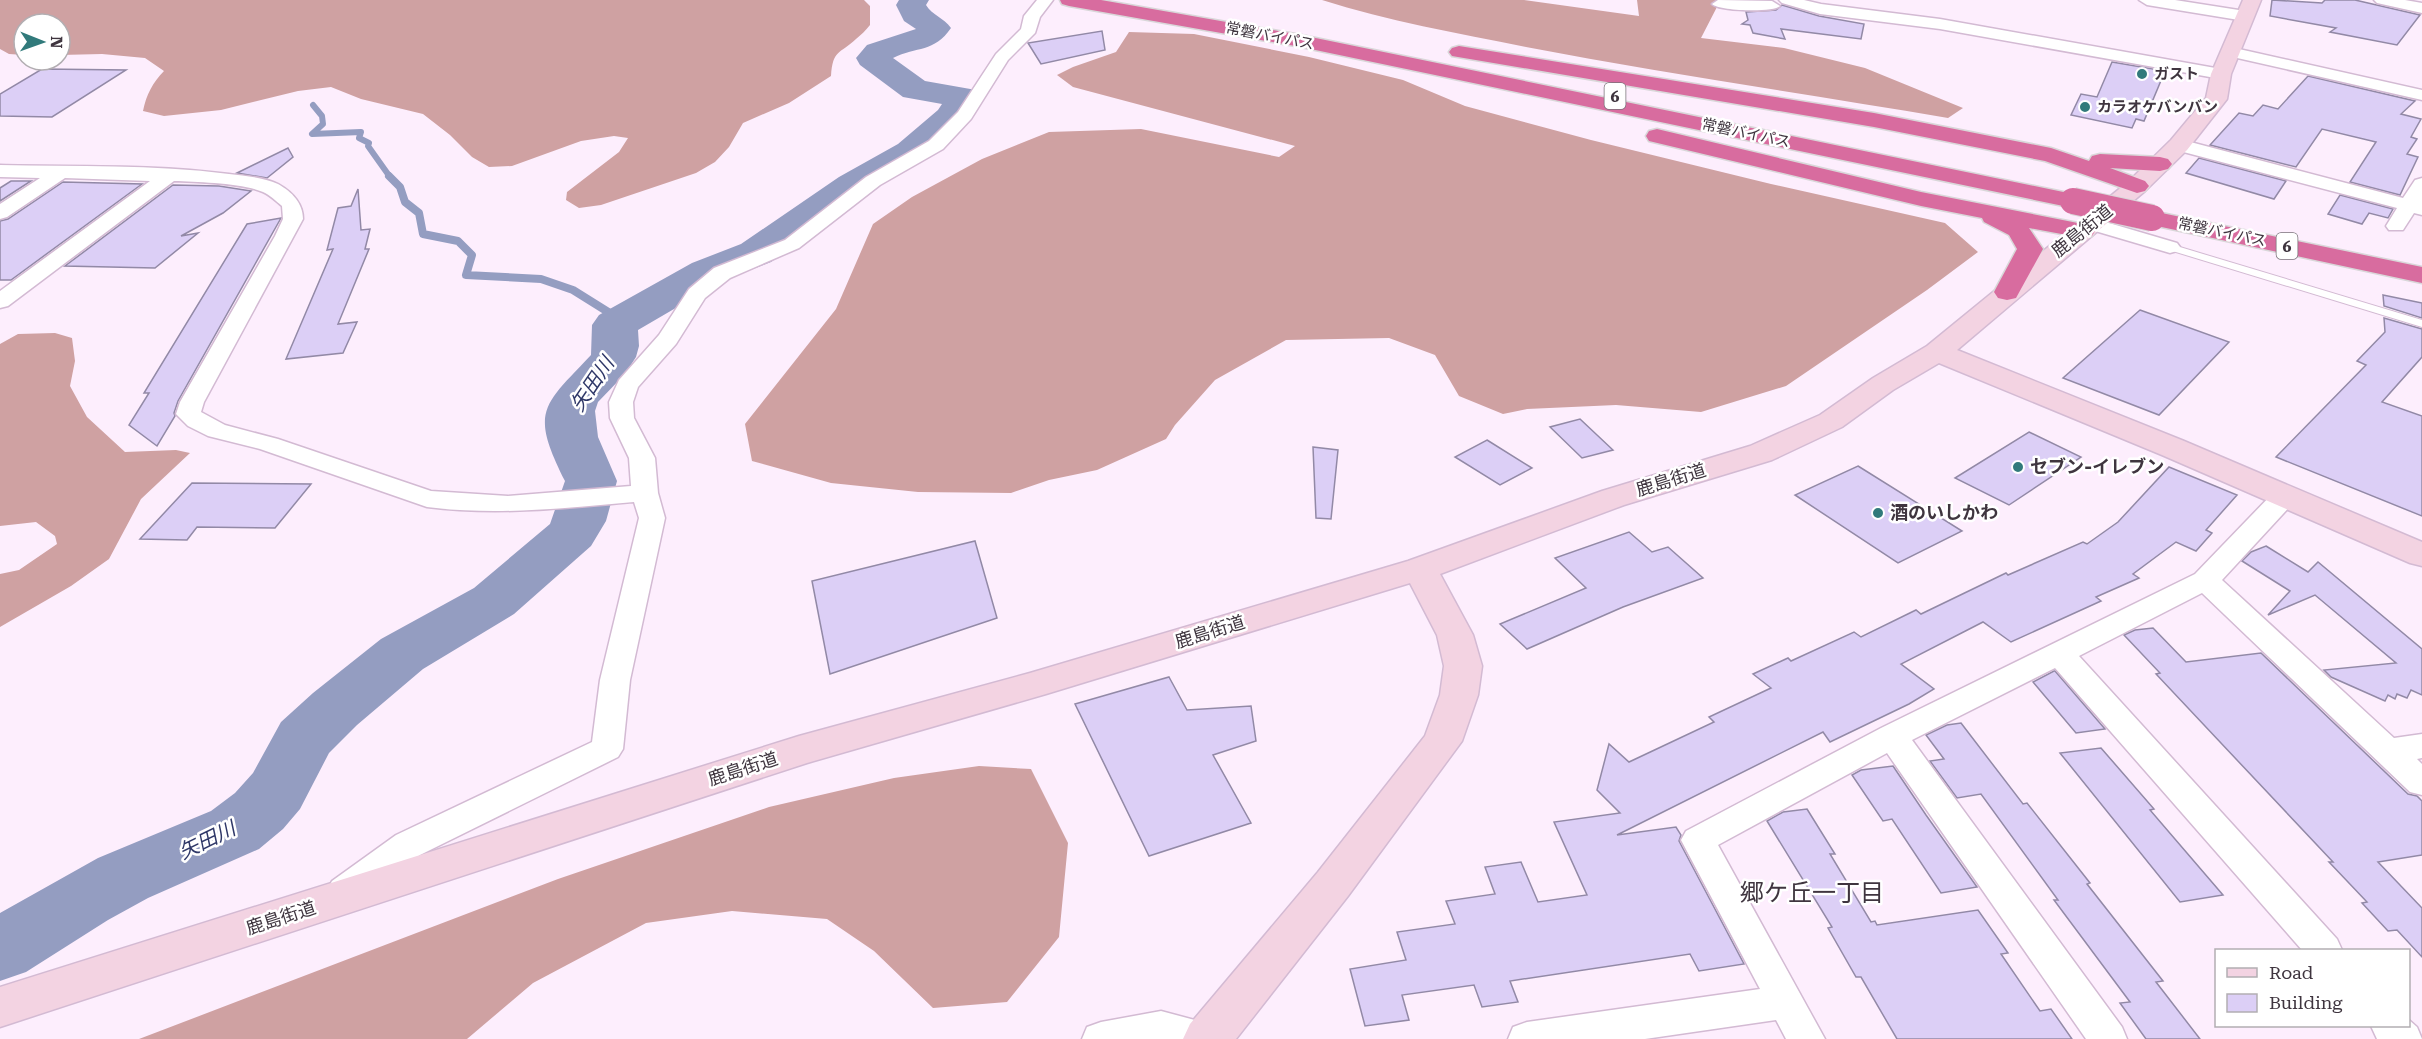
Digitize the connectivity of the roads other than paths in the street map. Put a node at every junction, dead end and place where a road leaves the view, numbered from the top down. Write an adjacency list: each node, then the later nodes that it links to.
1 (1045, 0): 33 (street)
2 (1069, 0): 7 (highway, 常磐バイパス / 6)
3 (2147, 0): 8 (street)
4 (2382, 0): 9 (street)
5 (1780, 3): 6 (street); 12 (street)
6 (1720, 4)
7 (1140, 8): 10 (highway, 常磐バイパス / 6); 22 (highway, 常磐バイパス / 6); 24 (highway)
8 (2248, 8): 11 (street, 鹿島街道)
9 (2422, 8)
10 (1278, 27): 15 (highway); 22 (highway, 常磐バイパス / 6)
11 (2230, 52): 12 (street, 鹿島街道); 13 (street)
12 (2221, 74): 14 (street, 鹿島街道)
13 (2422, 95)
14 (2179, 145): 20 (street, 鹿島街道); 21 (street)
15 (2051, 155): 20 (highway); 20 (highway)
16 (0, 171): 17 (street)
17 (62, 172): 18 (street); 23 (street)
18 (170, 175): 30 (street); 33 (street)
19 (2422, 184): 21 (street)
20 (2152, 193): 22 (street, 鹿島街道); 27 (highway, 常磐バイパス / 6); 28 (highway, 常磐バイパス / 6)
21 (2416, 207): 25 (street)
22 (2084, 212): 24 (highway); 26 (street); 29 (street, 鹿島街道)
23 (0, 213)
24 (1986, 213): 29 (highway)
25 (2396, 226)
26 (2170, 247): 31 (lane)
27 (2422, 262)
28 (2422, 275)
29 (2007, 292): 32 (street, 鹿島街道)
30 (0, 301)
31 (2422, 324)
32 (1937, 352): 34 (street); 36 (street, 鹿島街道)
33 (645, 493): 43 (street)
34 (2285, 496): 35 (street); 37 (street)
35 (2422, 555)
36 (1420, 569): 43 (street, 鹿島街道); 49 (street)
37 (2205, 580): 38 (street); 41 (street)
38 (2060, 654): 39 (street); 44 (street)
39 (1892, 736): 45 (street); 52 (street)
40 (2422, 746): 41 (street)
41 (2388, 751): 42 (street)
42 (2422, 783)
43 (331, 902): 46 (street, 鹿島街道)
44 (2322, 949)
45 (1786, 1002): 50 (street); 51 (street)
46 (0, 1007)
47 (2392, 1027): 53 (street)
48 (1101, 1039): 49 (street)
49 (1207, 1039)
50 (1527, 1039)
51 (1806, 1039)
52 (2108, 1039)
53 (2403, 1039)

